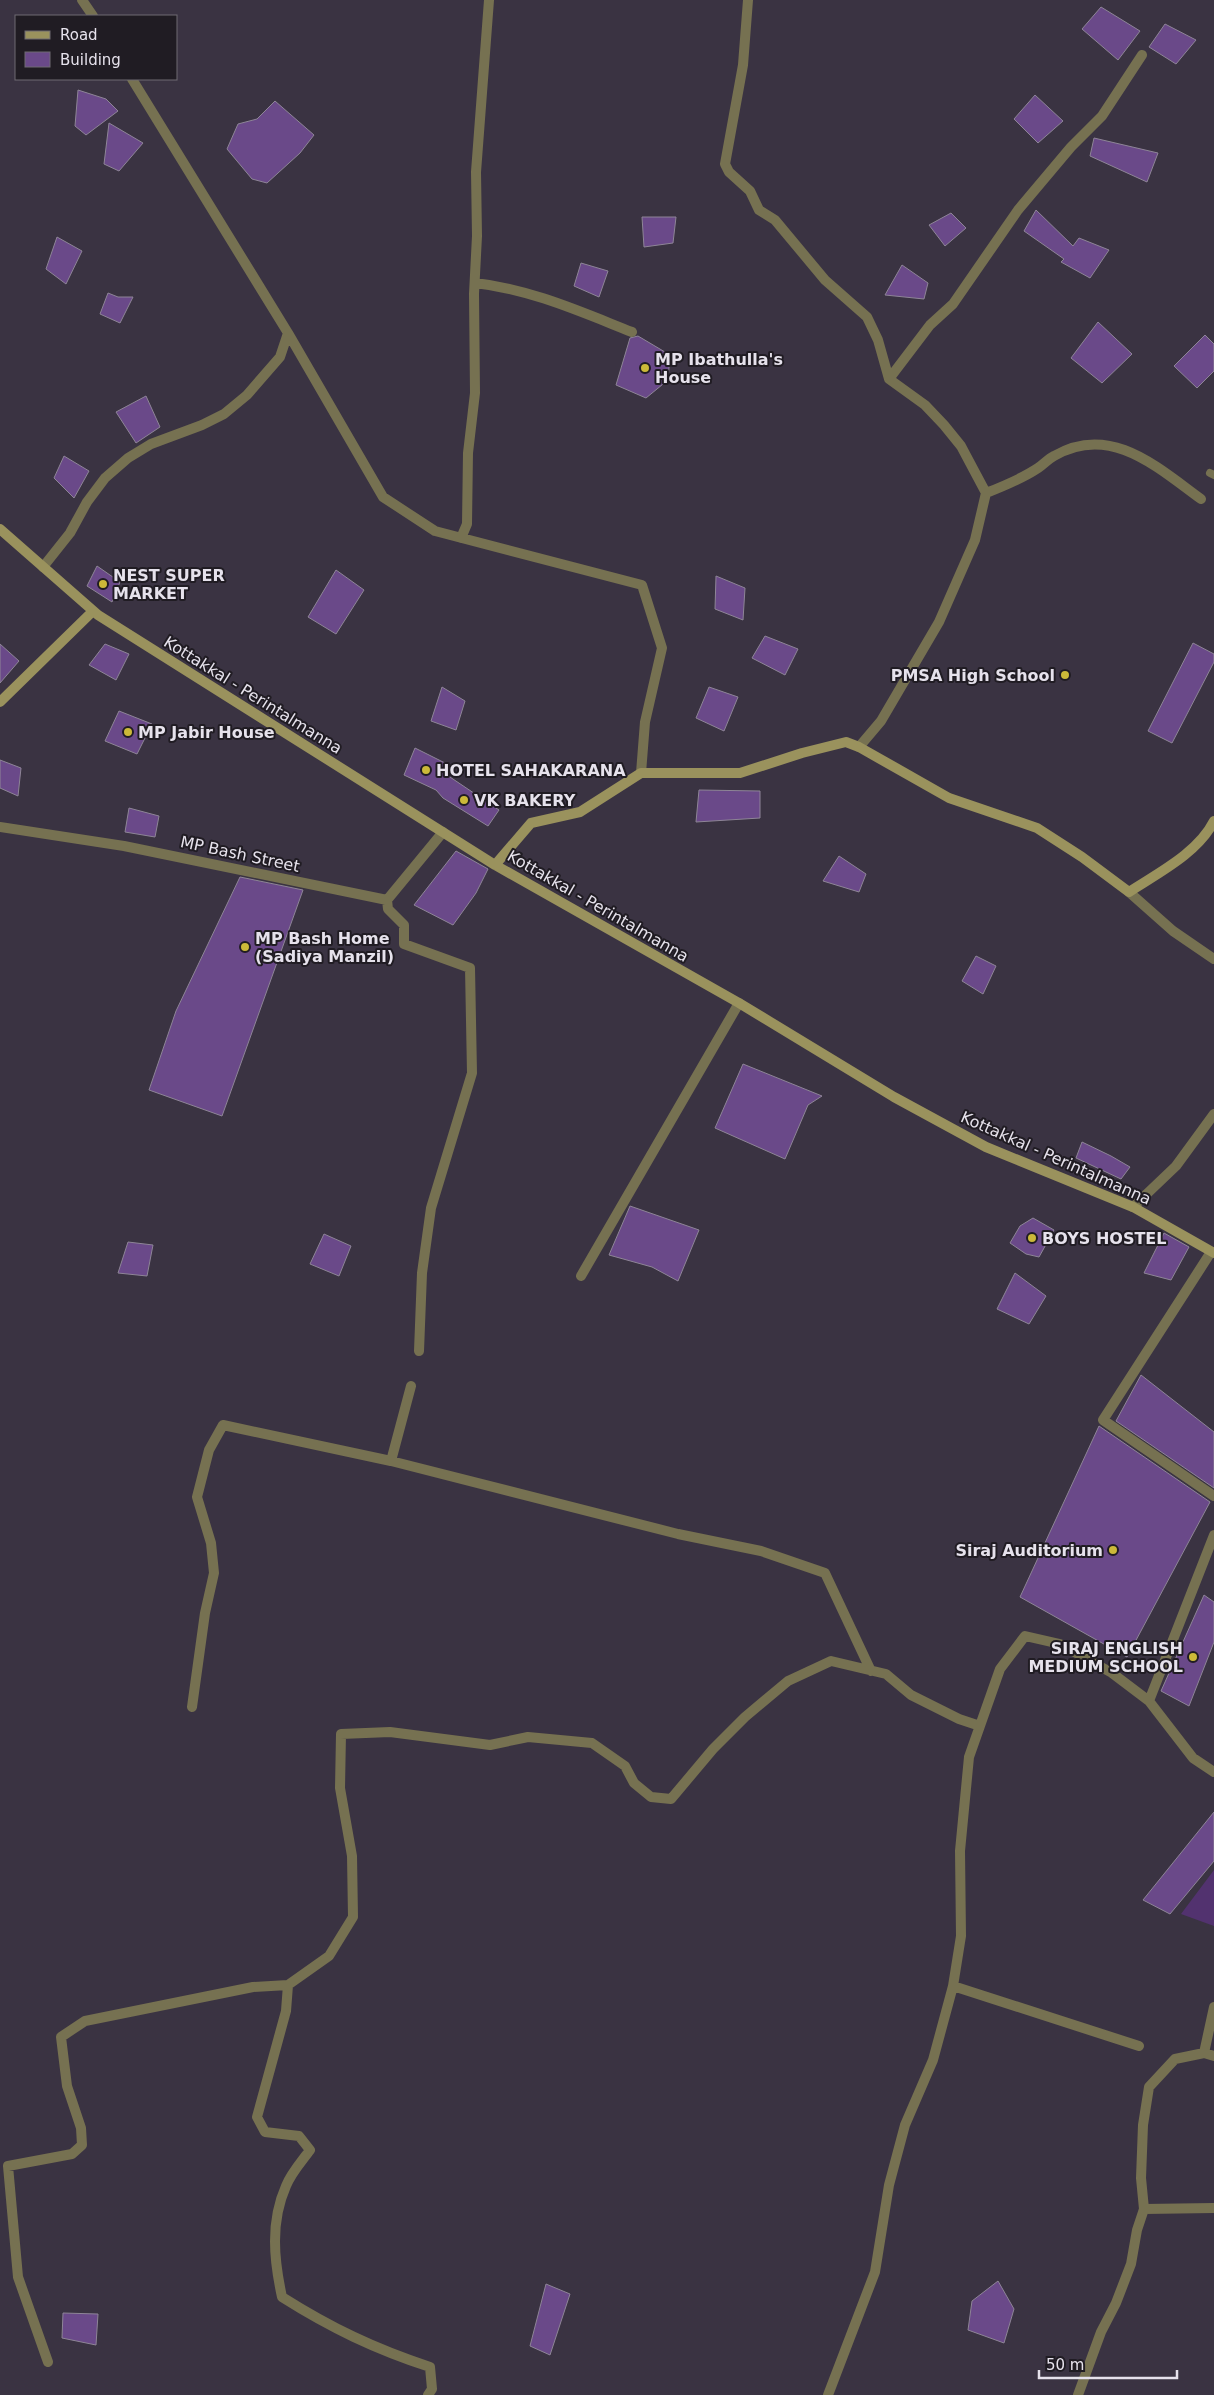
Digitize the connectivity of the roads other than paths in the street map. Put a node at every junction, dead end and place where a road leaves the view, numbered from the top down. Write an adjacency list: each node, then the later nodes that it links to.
1 (82, 0): 4 (street)
2 (489, 0): 7 (street)
3 (748, 0): 10 (street)
4 (91, 15)
5 (1142, 55): 10 (street)
6 (133, 80): 9 (street)
7 (475, 283): 8 (street); 14 (street)
8 (632, 332)
9 (288, 333): 14 (street); 15 (street)
10 (889, 379): 11 (street)
11 (986, 493): 12 (street); 18 (street)
12 (1201, 499)
13 (0, 529): 15 (main road, Kottakkal - Perintalmanna)
14 (461, 538): 19 (street)
15 (43, 567): 16 (main road, Kottakkal - Perintalmanna)
16 (94, 611): 17 (main road); 22 (main road, Kottakkal - Perintalmanna)
17 (0, 702)
18 (859, 747): 19 (main road); 24 (main road)
19 (642, 773): 23 (main road)
20 (1214, 820): 24 (main road)
21 (0, 827): 25 (street, MP Bash Street)
22 (442, 832): 23 (main road, Kottakkal - Perintalmanna); 25 (street)
23 (495, 864): 27 (main road, Kottakkal - Perintalmanna)
24 (1128, 892): 26 (street)
25 (387, 900): 32 (street)
26 (1214, 959)
27 (739, 1002): 29 (main road, Kottakkal - Perintalmanna); 31 (street)
28 (1214, 1114): 29 (street)
29 (1133, 1207): 30 (main road, Kottakkal - Perintalmanna)
30 (1213, 1253): 35 (street)
31 (581, 1276)
32 (419, 1351)
33 (411, 1386): 34 (street)
34 (391, 1461): 37 (street); 39 (street)
35 (1214, 1496)
36 (1214, 1534): 38 (street)
37 (871, 1670): 40 (street); 42 (street)
38 (1149, 1701): 40 (street); 41 (street)
39 (192, 1707)
40 (980, 1726): 43 (street)
41 (1214, 1772)
42 (288, 1985): 49 (street); 50 (street)
43 (953, 1986): 45 (street); 51 (street)
44 (1214, 2008): 46 (street)
45 (1139, 2046)
46 (1209, 2054): 47 (street)
47 (1144, 2208): 48 (street); 52 (street)
48 (1214, 2208)
49 (48, 2362)
50 (428, 2395)
51 (828, 2395)
52 (1078, 2395)

